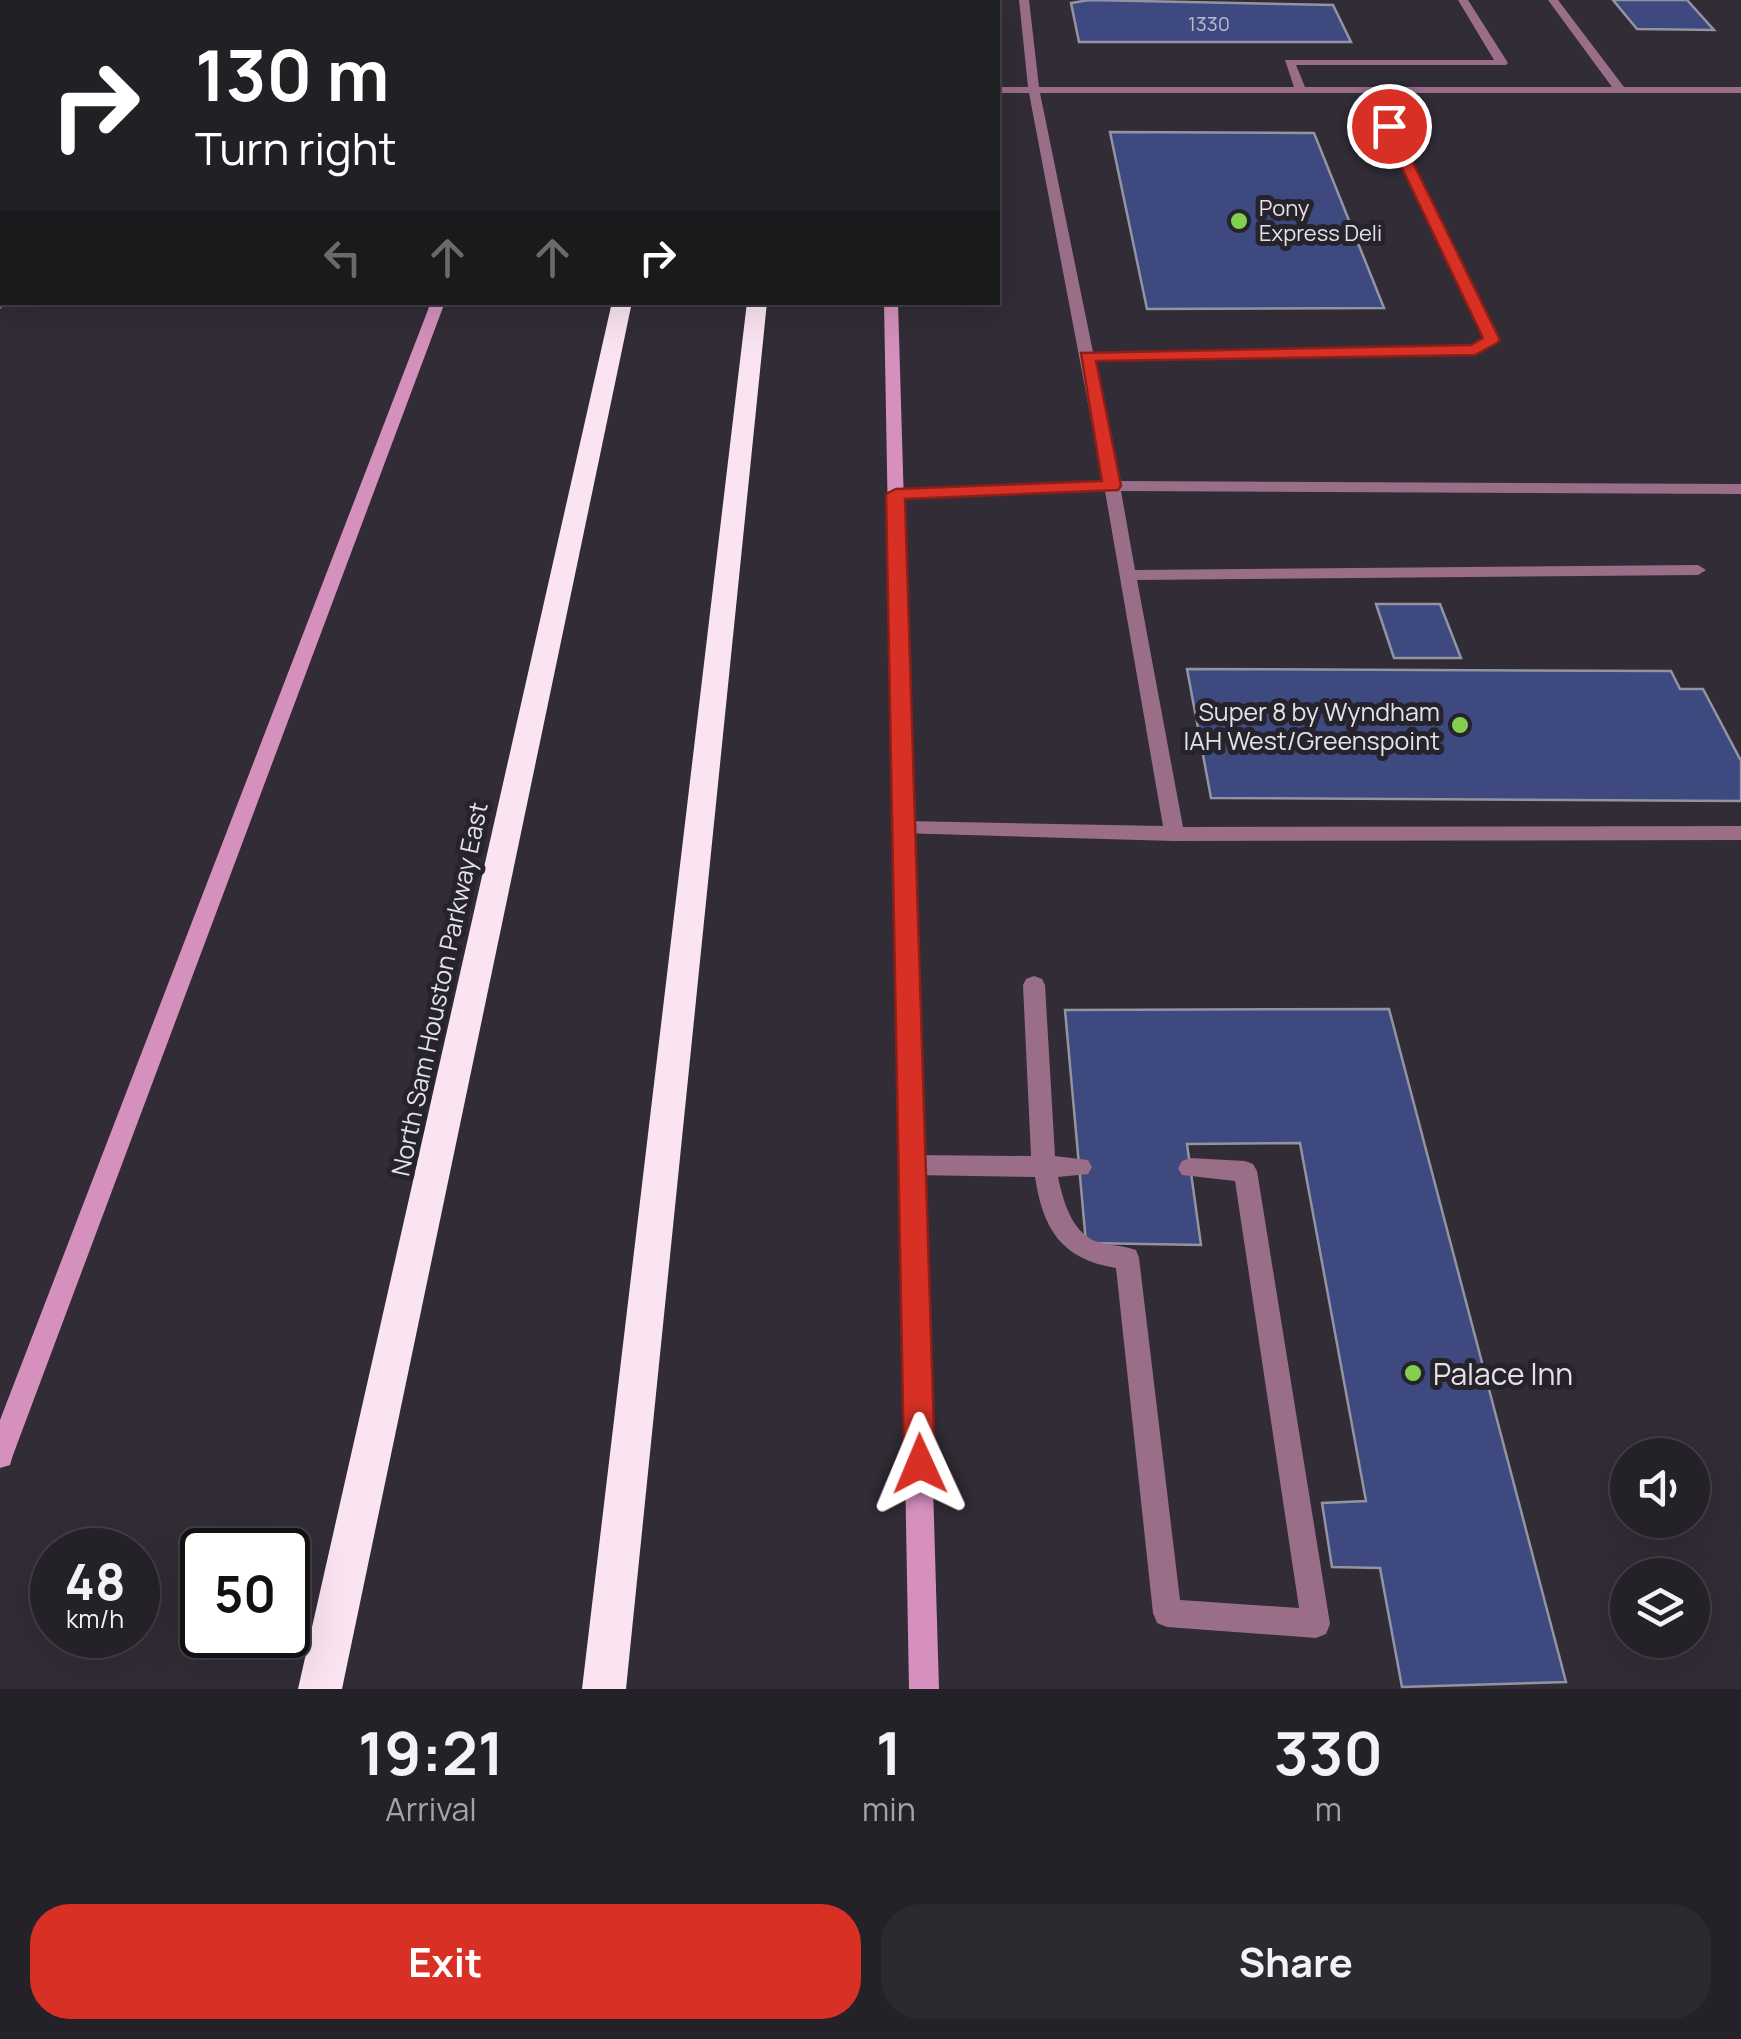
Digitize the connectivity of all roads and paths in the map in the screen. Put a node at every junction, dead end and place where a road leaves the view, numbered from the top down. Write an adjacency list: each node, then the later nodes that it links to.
1 (1024, 0): 6 (lane)
2 (1463, 0): 7 (lane)
3 (1553, 0): 4 (lane)
4 (1620, 89): 8 (lane); 9 (lane)
5 (1000, 90): 6 (lane)
6 (1034, 90): 7 (lane); 14 (lane)
7 (1301, 90): 8 (lane)
8 (1372, 90): 14 (lane)
9 (1741, 90)
10 (437, 305): 28 (main road)
11 (621, 305): 29 (highway, North Sam Houston Parkway East)
12 (757, 305): 30 (highway)
13 (891, 305): 17 (main road)
14 (1086, 356): 15 (lane)
15 (1112, 486): 16 (lane); 17 (lane); 19 (lane)
16 (1741, 489)
17 (896, 494): 20 (main road)
18 (1698, 570): 19 (lane)
19 (1128, 575): 22 (lane)
20 (906, 828): 22 (lane); 24 (main road)
21 (1741, 832): 22 (lane)
22 (1174, 834)
23 (1034, 986): 25 (lane)
24 (914, 1164): 25 (lane); 31 (main road)
25 (1044, 1166): 26 (lane); 27 (lane)
26 (1080, 1167)
27 (1190, 1168)
28 (0, 1455)
29 (320, 1689)
30 (604, 1689)
31 (924, 1689)

